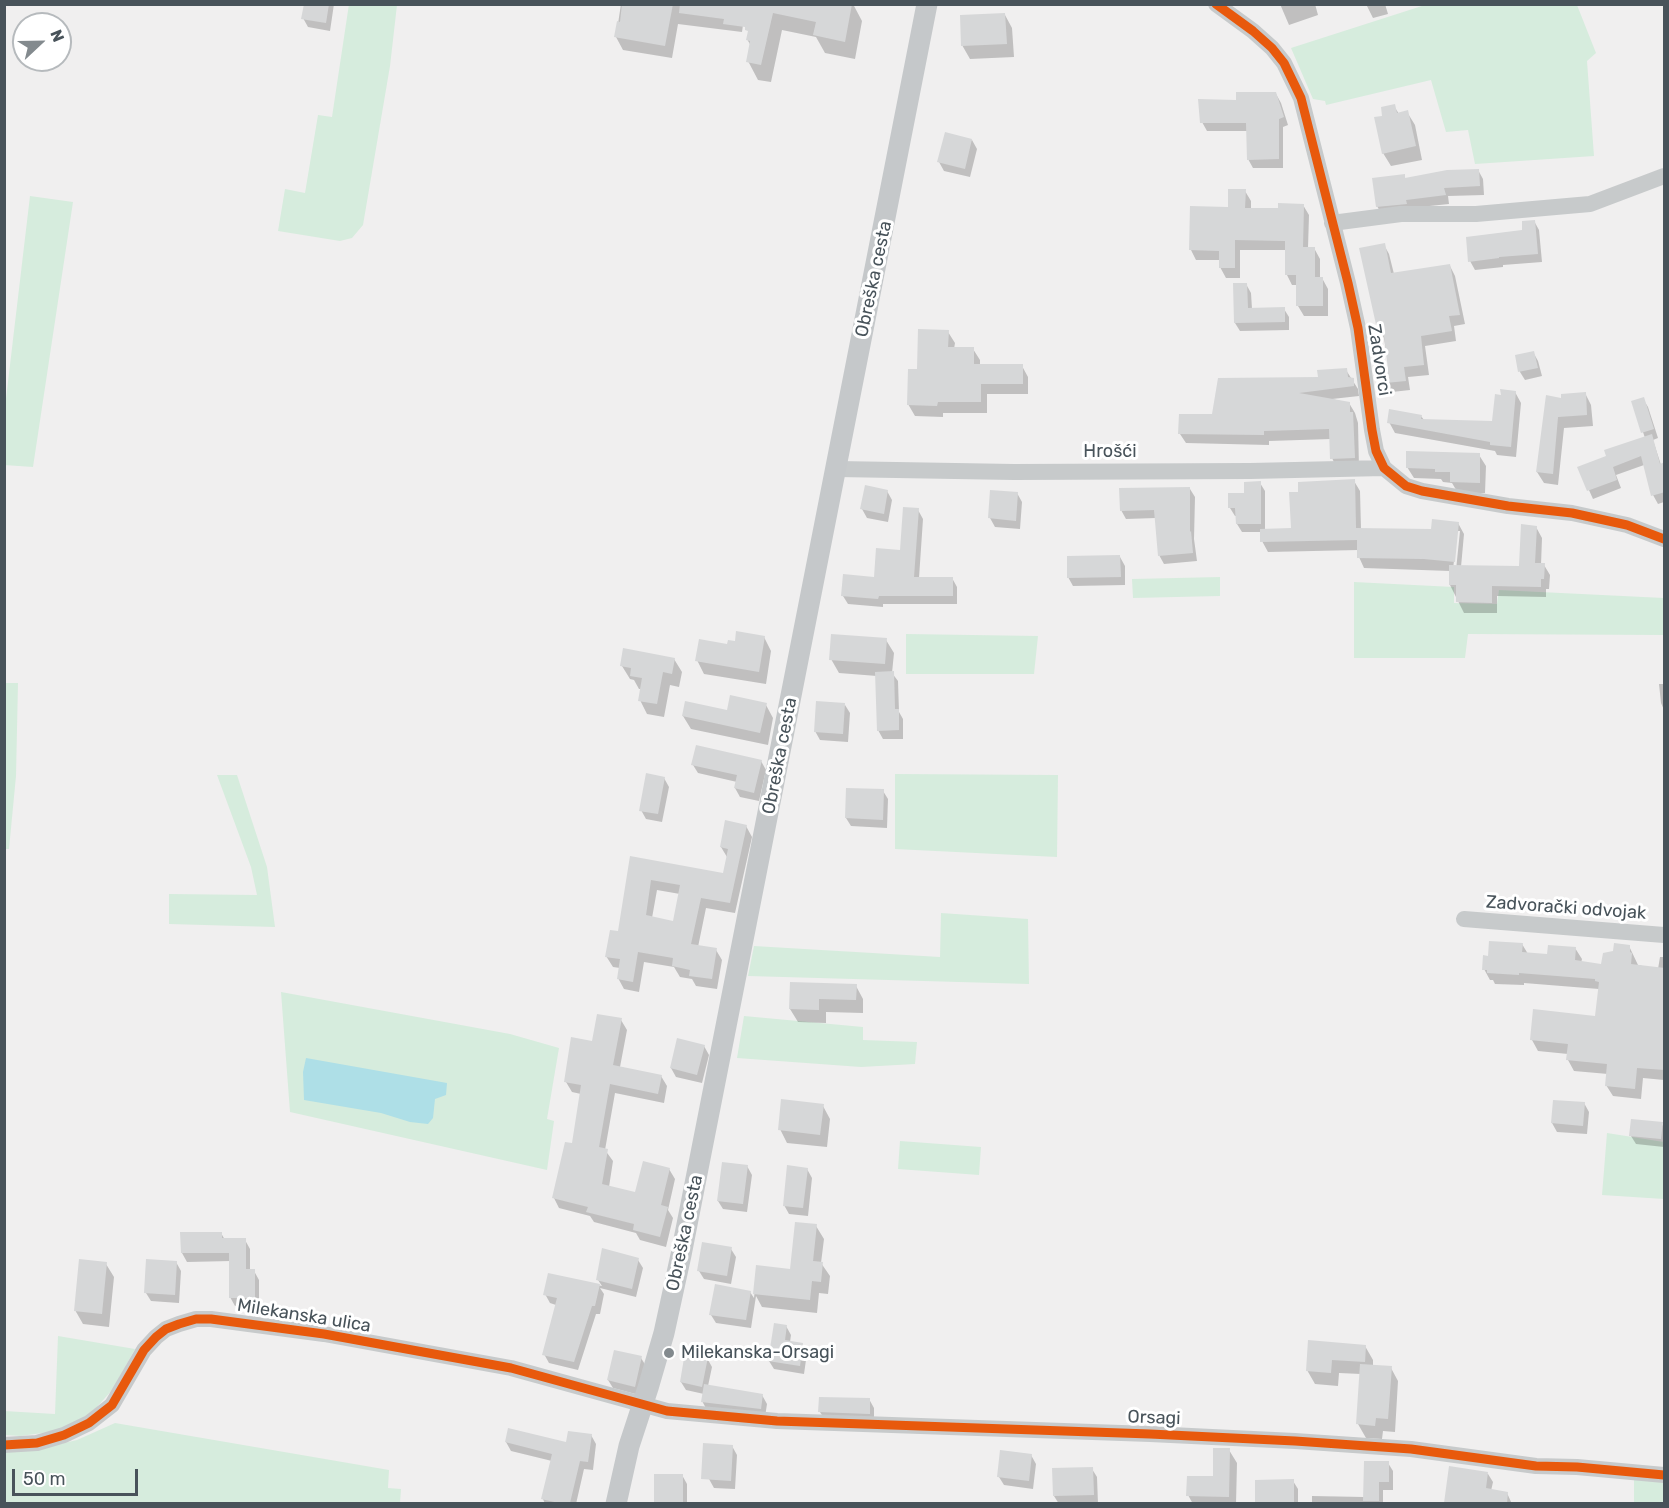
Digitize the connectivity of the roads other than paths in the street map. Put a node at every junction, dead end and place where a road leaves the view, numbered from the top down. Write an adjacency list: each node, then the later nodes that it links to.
1 (927, 4): 6 (main road, Obreška cesta)
2 (1216, 4): 4 (street, Zadvorci)
3 (1665, 176): 4 (street)
4 (1332, 223): 5 (street, Zadvorci)
5 (1384, 468): 6 (street, Hrošći); 7 (street)
6 (837, 469): 10 (main road, Obreška cesta)
7 (1665, 539)
8 (1464, 920): 9 (street, Zadvorački odvojak)
9 (1665, 935)
10 (642, 1405): 11 (street, Milekanska ulica); 12 (street, Orsagi); 13 (main road, Obreška cesta)
11 (4, 1444)
12 (1665, 1475)
13 (616, 1503)

